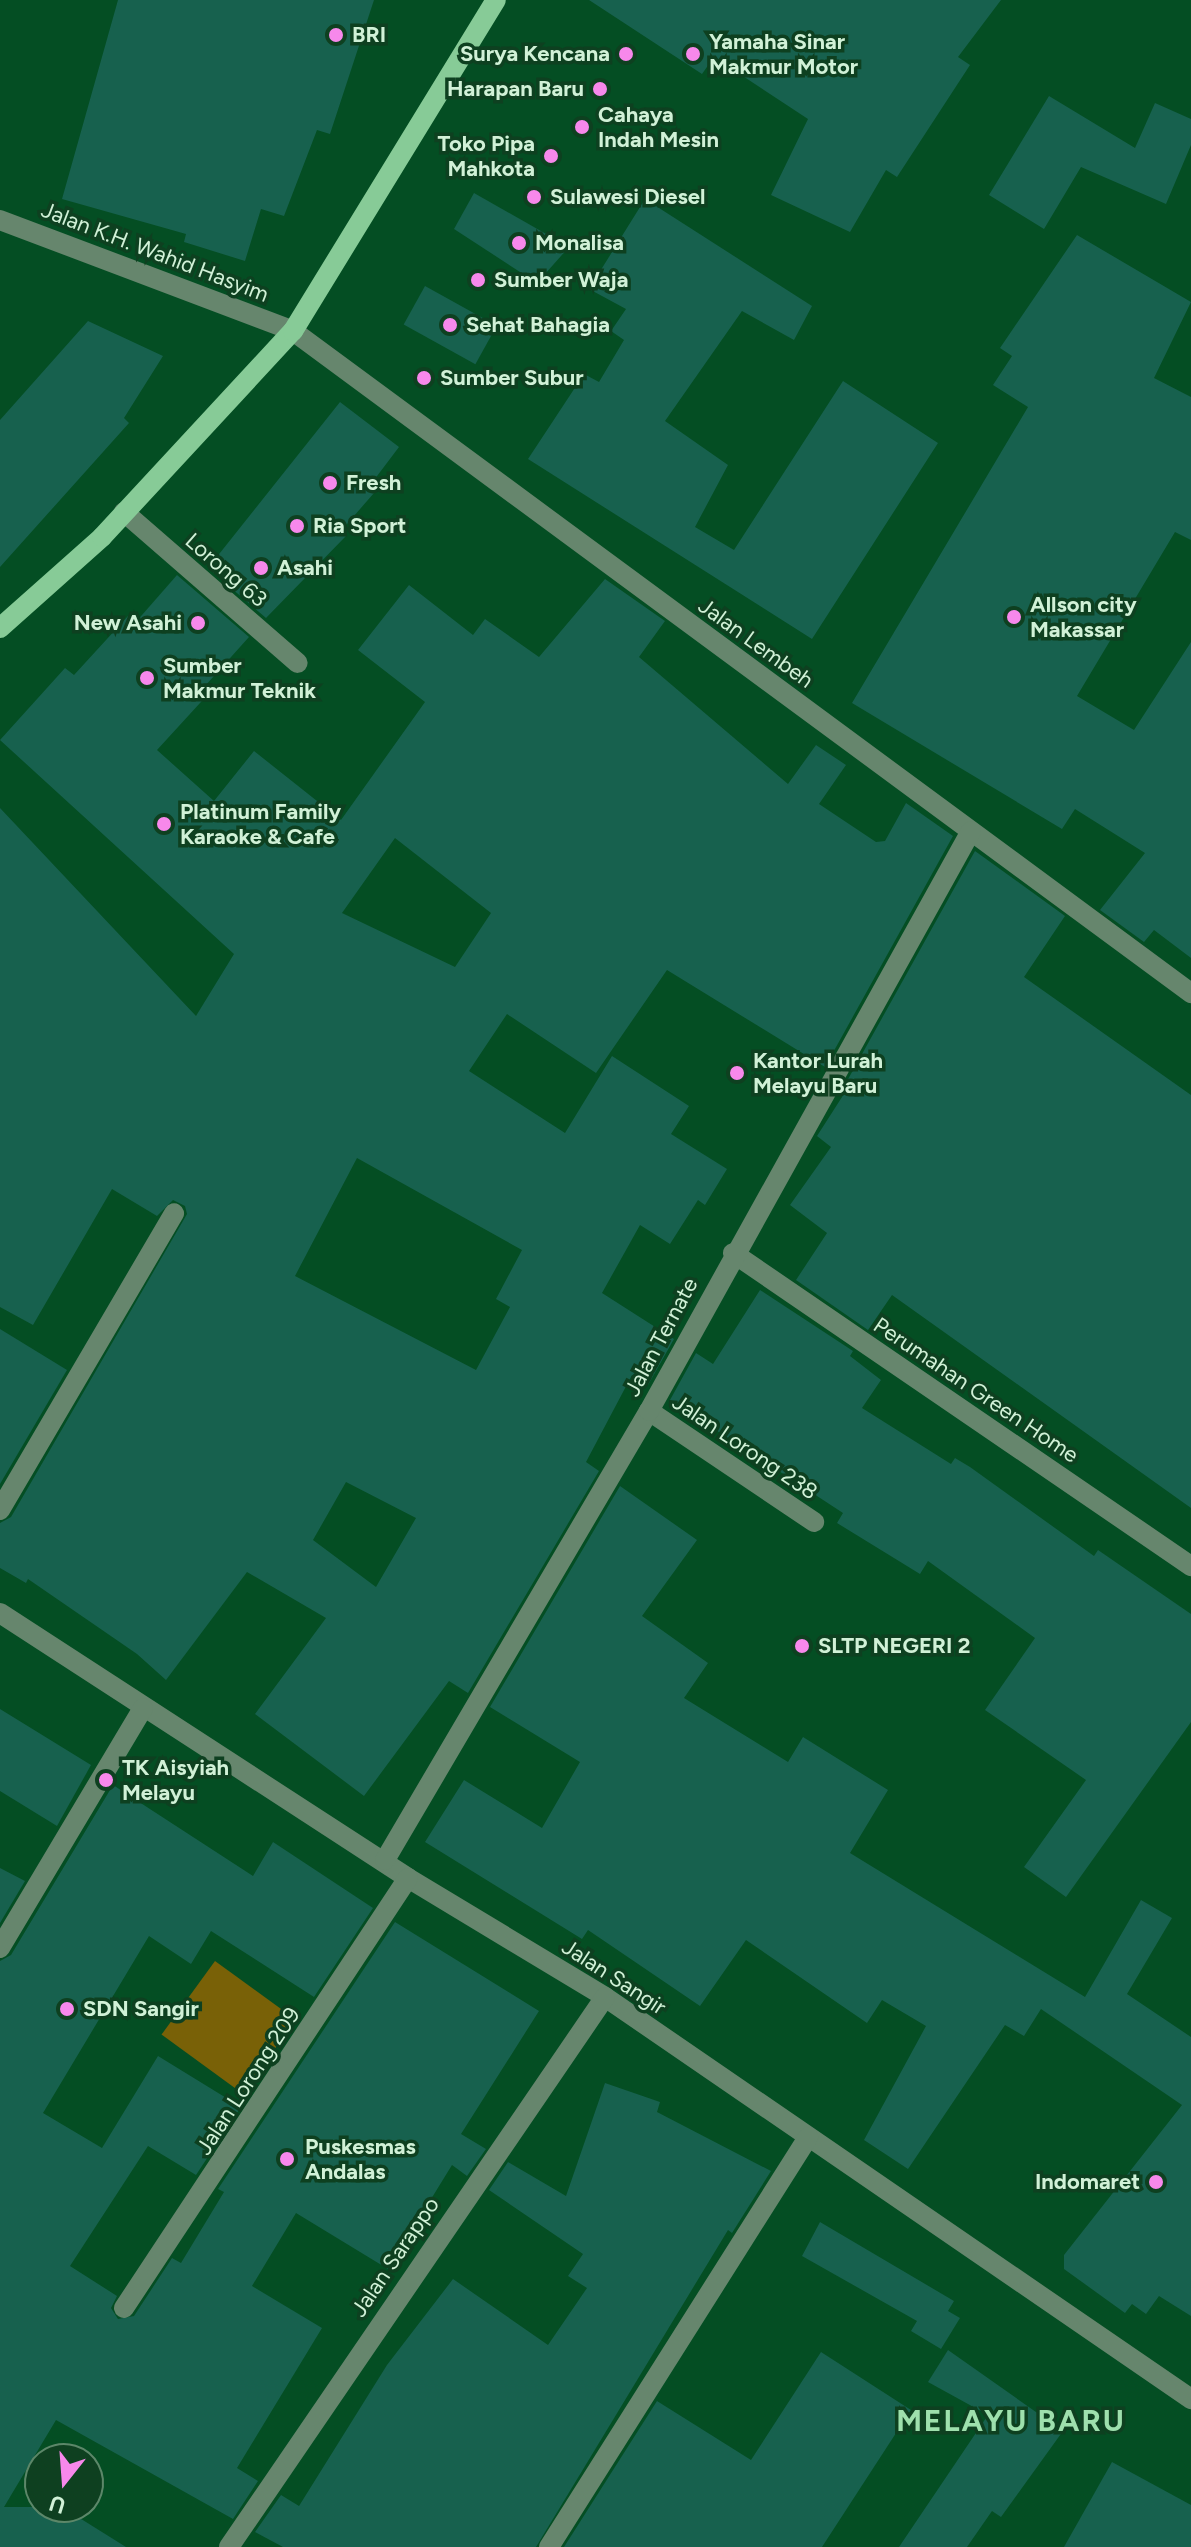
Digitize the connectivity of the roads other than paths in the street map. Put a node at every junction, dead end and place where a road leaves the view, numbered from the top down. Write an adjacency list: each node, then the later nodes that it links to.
1 (496, 0): 3 (main road)
2 (0, 220): 3 (street, Jalan K.H. Wahid Hasyim)
3 (293, 331): 4 (main road); 7 (street, Jalan Lembeh)
4 (124, 512): 5 (main road); 6 (street, Lorong 63)
5 (0, 628)
6 (298, 663)
7 (971, 831): 8 (street, Jalan Lembeh); 10 (street, Jalan Ternate)
8 (1191, 993)
9 (174, 1213): 12 (street)
10 (733, 1253): 11 (street, Jalan Ternate); 14 (street, Perumahan Green Home)
11 (649, 1411): 13 (street, Jalan Lorong 238); 17 (street, Jalan Ternate)
12 (0, 1510)
13 (814, 1522)
14 (1191, 1566)
15 (0, 1613): 16 (street, Jalan Sangir)
16 (143, 1708): 17 (street, Jalan Sangir); 19 (street)
17 (385, 1860): 18 (street, Jalan Sangir)
18 (408, 1878): 20 (street, Jalan Sangir); 22 (street, Jalan Lorong 209)
19 (0, 1948)
20 (605, 1997): 21 (street, Jalan Sangir); 24 (street, Jalan Sarappo)
21 (808, 2137): 23 (street, Jalan Sangir); 25 (street)
22 (124, 2308)
23 (1191, 2399)
24 (229, 2547)
25 (549, 2547)

